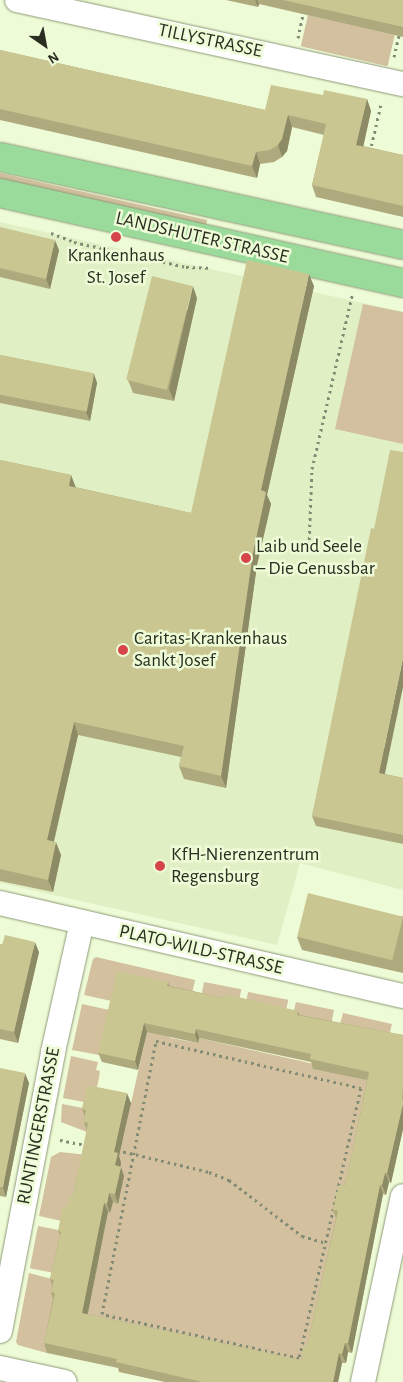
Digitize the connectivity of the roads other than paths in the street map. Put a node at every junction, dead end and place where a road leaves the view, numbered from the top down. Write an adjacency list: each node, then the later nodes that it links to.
1 (17, 0): 2 (street, TILLYSTRASSE)
2 (403, 84)
3 (0, 157): 5 (main road, LANDSHUTER STRASSE)
4 (0, 193): 6 (main road, LANDSHUTER STRASSE)
5 (403, 246)
6 (403, 283)
7 (0, 903): 8 (street, PLATO-WILD-STRASSE)
8 (82, 922): 9 (street, PLATO-WILD-STRASSE); 11 (street, RUNTINGERSTRASSE)
9 (403, 996)
10 (403, 1196): 15 (street)
11 (5, 1270): 12 (street, RUNTINGERSTRASSE)
12 (0, 1331)
13 (0, 1368): 14 (street)
14 (64, 1382)
15 (363, 1382)

